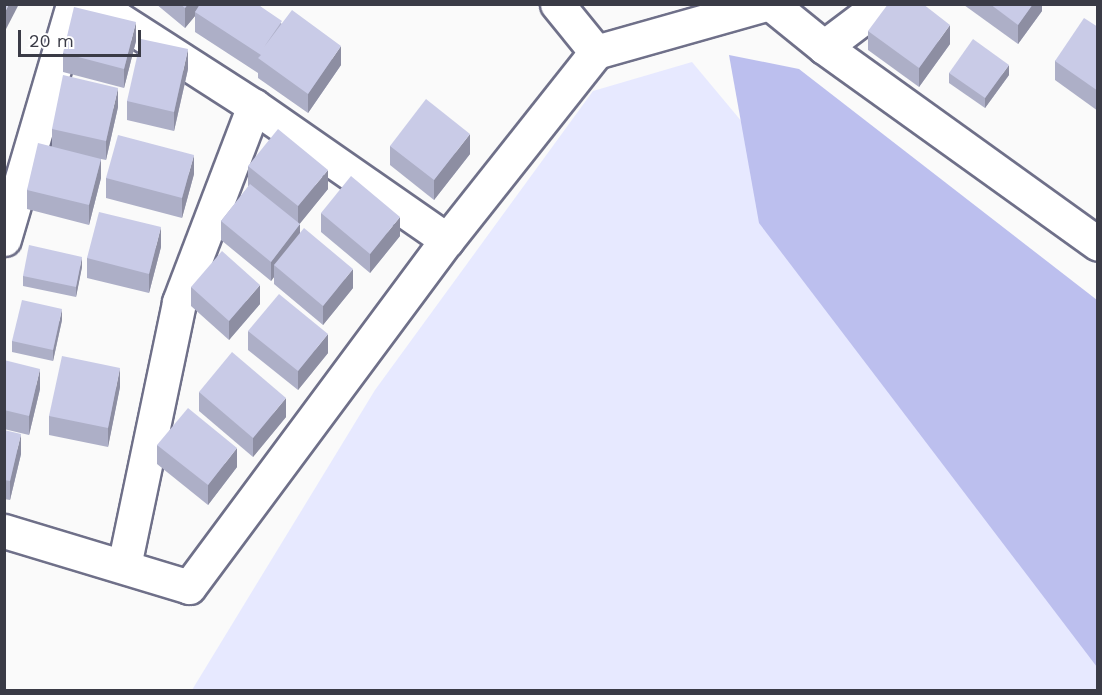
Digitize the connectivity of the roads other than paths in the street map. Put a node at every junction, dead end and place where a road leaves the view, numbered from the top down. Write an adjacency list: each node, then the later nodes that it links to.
1 (73, 4): 9 (street)
2 (95, 4): 8 (street)
3 (557, 4): 7 (street)
4 (769, 4): 6 (street); 7 (street)
5 (880, 4): 6 (street)
6 (824, 47): 11 (street)
7 (596, 52): 10 (street)
8 (254, 106): 10 (street); 13 (street)
9 (4, 239)
10 (447, 240): 13 (street)
11 (1098, 243)
12 (4, 531): 13 (street)
13 (124, 566)

